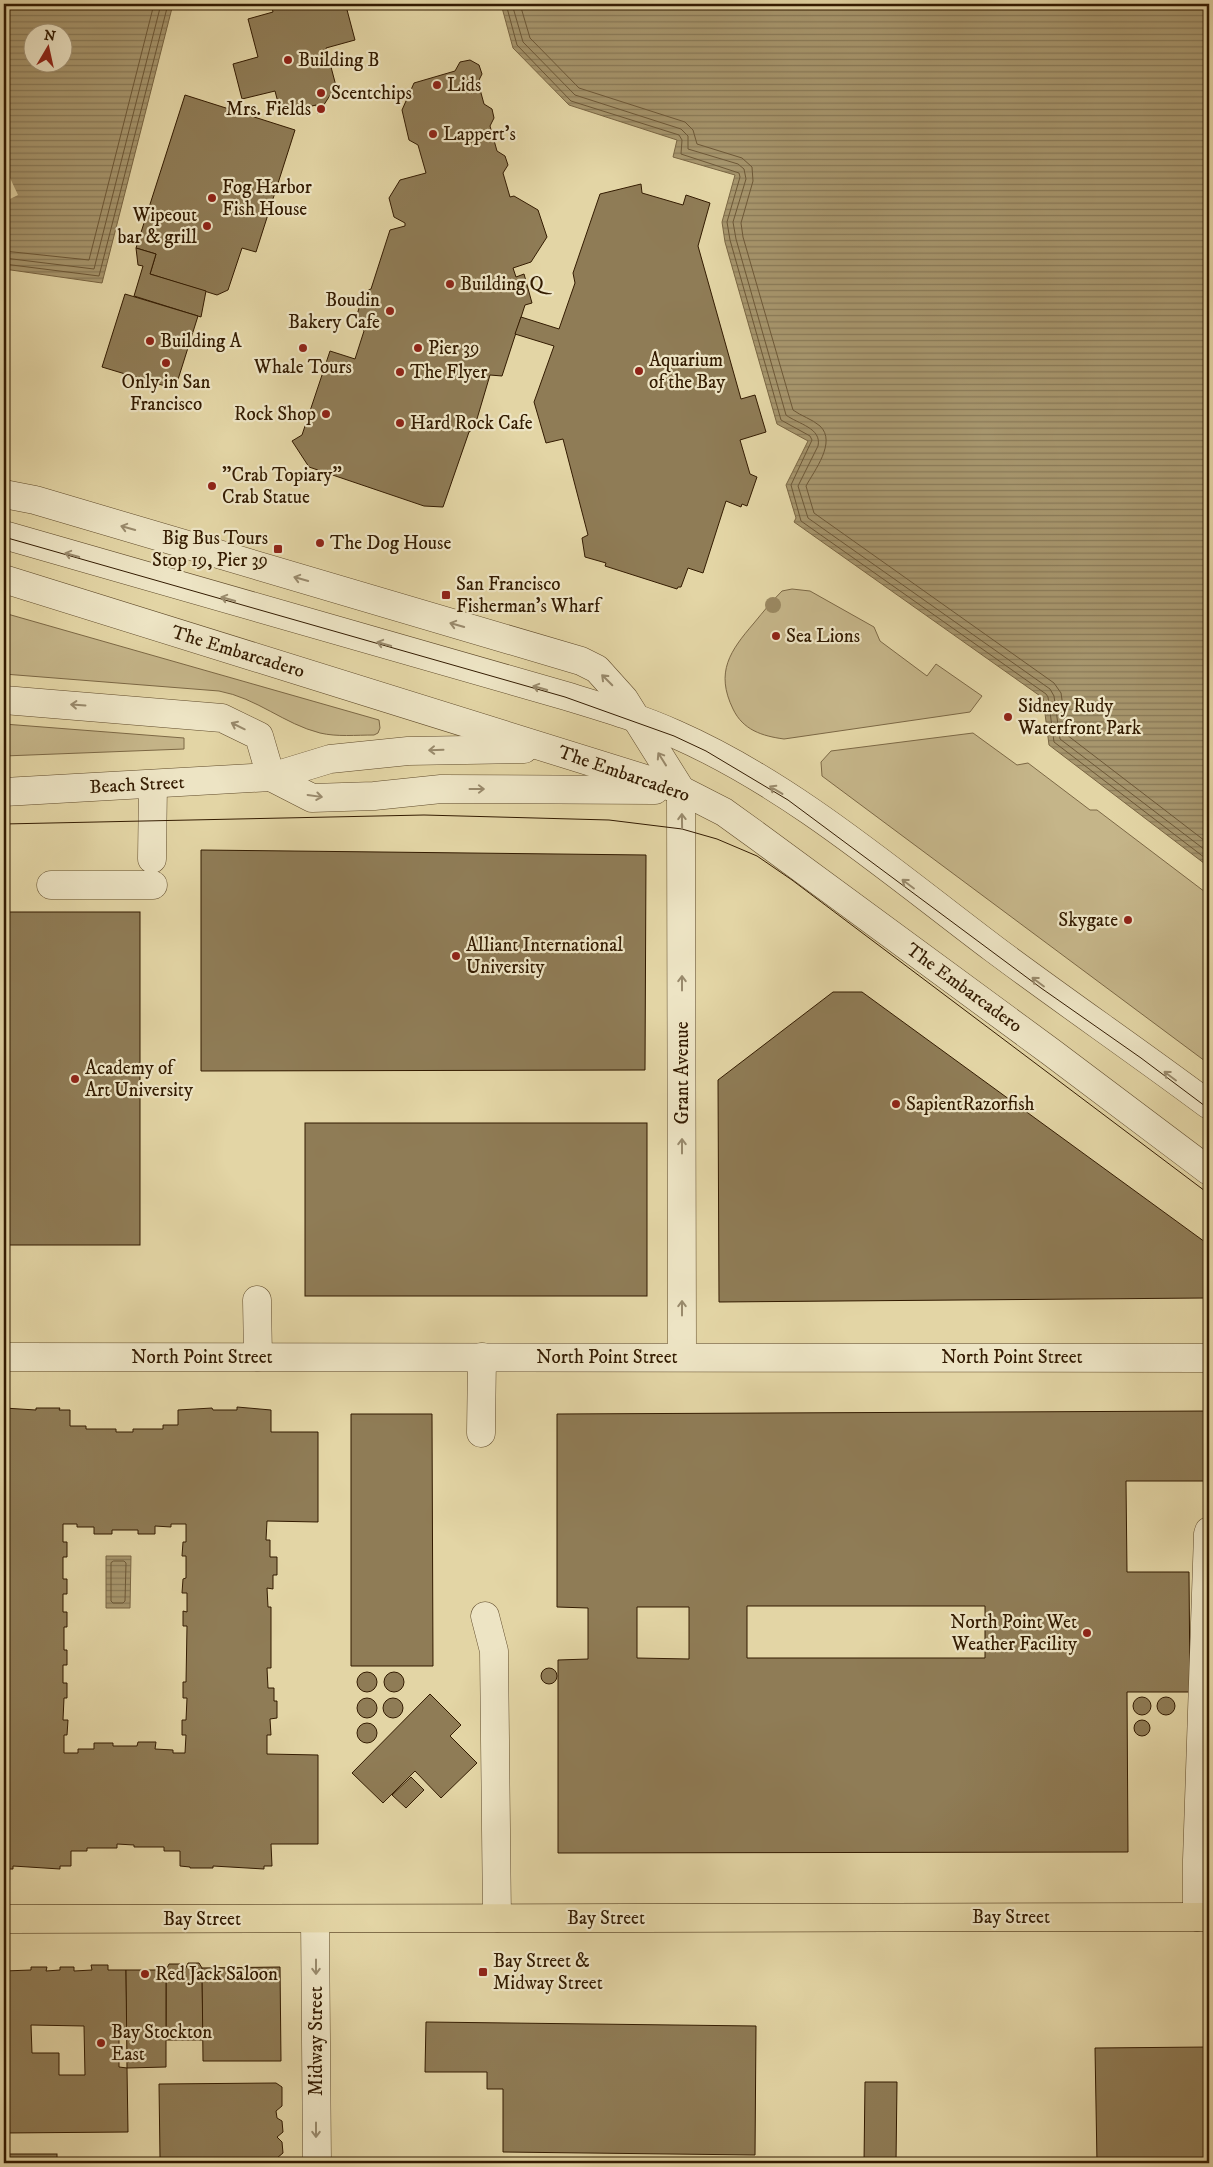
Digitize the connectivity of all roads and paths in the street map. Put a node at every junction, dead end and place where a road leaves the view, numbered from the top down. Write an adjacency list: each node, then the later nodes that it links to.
1 (4, 494): 5 (street, one-way to 1)
2 (4, 535): 5 (street, one-way to 2)
3 (4, 579): 6 (street, The Embarcadero)
4 (4, 700): 7 (street, one-way to 4)
5 (637, 719): 9 (street, one-way to 5); 12 (street, one-way to 5)
6 (555, 750): 7 (street, one-way to 7); 9 (street, The Embarcadero)
7 (271, 778): 8 (street, Beach Street); 9 (street, one-way to 9)
8 (153, 784): 10 (street, Beach Street); 11 (street)
9 (681, 790): 13 (street, The Embarcadero); 18 (street, Grant Avenue, one-way to 9)
10 (4, 792)
11 (51, 883)
12 (1209, 1105)
13 (1209, 1171)
14 (257, 1300): 16 (street)
15 (4, 1357): 16 (street, North Point Street)
16 (258, 1357): 17 (street, North Point Street)
17 (482, 1357): 18 (street, North Point Street); 20 (street)
18 (682, 1357): 19 (street, North Point Street)
19 (1209, 1358)
20 (482, 1434)
21 (1209, 1532): 23 (street)
22 (485, 1616): 24 (street)
23 (1203, 1917): 24 (main road, Bay Street)
24 (497, 1918): 26 (main road, Bay Street)
25 (4, 1919): 26 (main road, Bay Street)
26 (316, 1919): 27 (street, Midway Street, one-way to 27)
27 (316, 2163)

